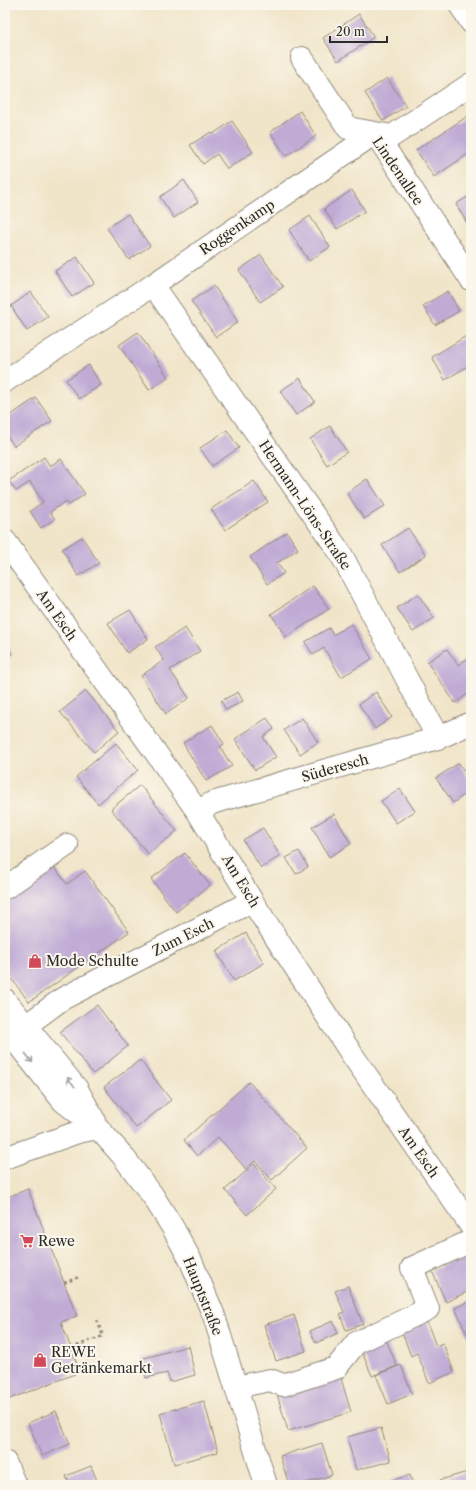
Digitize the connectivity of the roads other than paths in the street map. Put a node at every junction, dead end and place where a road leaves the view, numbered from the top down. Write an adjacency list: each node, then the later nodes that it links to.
1 (460, 5): 2 (street)
2 (471, 22)
3 (302, 58): 5 (street, Lindenallee)
4 (471, 84): 5 (street)
5 (375, 133): 6 (street, Lindenallee); 7 (street, Roggenkamp)
6 (471, 280)
7 (153, 285): 8 (street, Roggenkamp); 11 (street, Hermann-Löns-Straße)
8 (5, 381)
9 (5, 541): 12 (street, Am Esch)
10 (471, 723): 11 (street, Süderesch)
11 (438, 738): 12 (street, Süderesch)
12 (198, 812): 15 (street, Am Esch)
13 (67, 845): 14 (street)
14 (5, 888)
15 (252, 901): 17 (street, Zum Esch); 20 (street, Am Esch)
16 (5, 1000): 17 (street, Hauptstraße)
17 (14, 1030): 18 (street, Hauptstraße)
18 (98, 1128): 19 (street); 22 (street, Hauptstraße)
19 (5, 1158)
20 (471, 1226)
21 (471, 1241): 22 (street)
22 (236, 1387): 25 (street, Hauptstraße)
23 (5, 1462): 24 (street)
24 (15, 1485)
25 (266, 1485)

